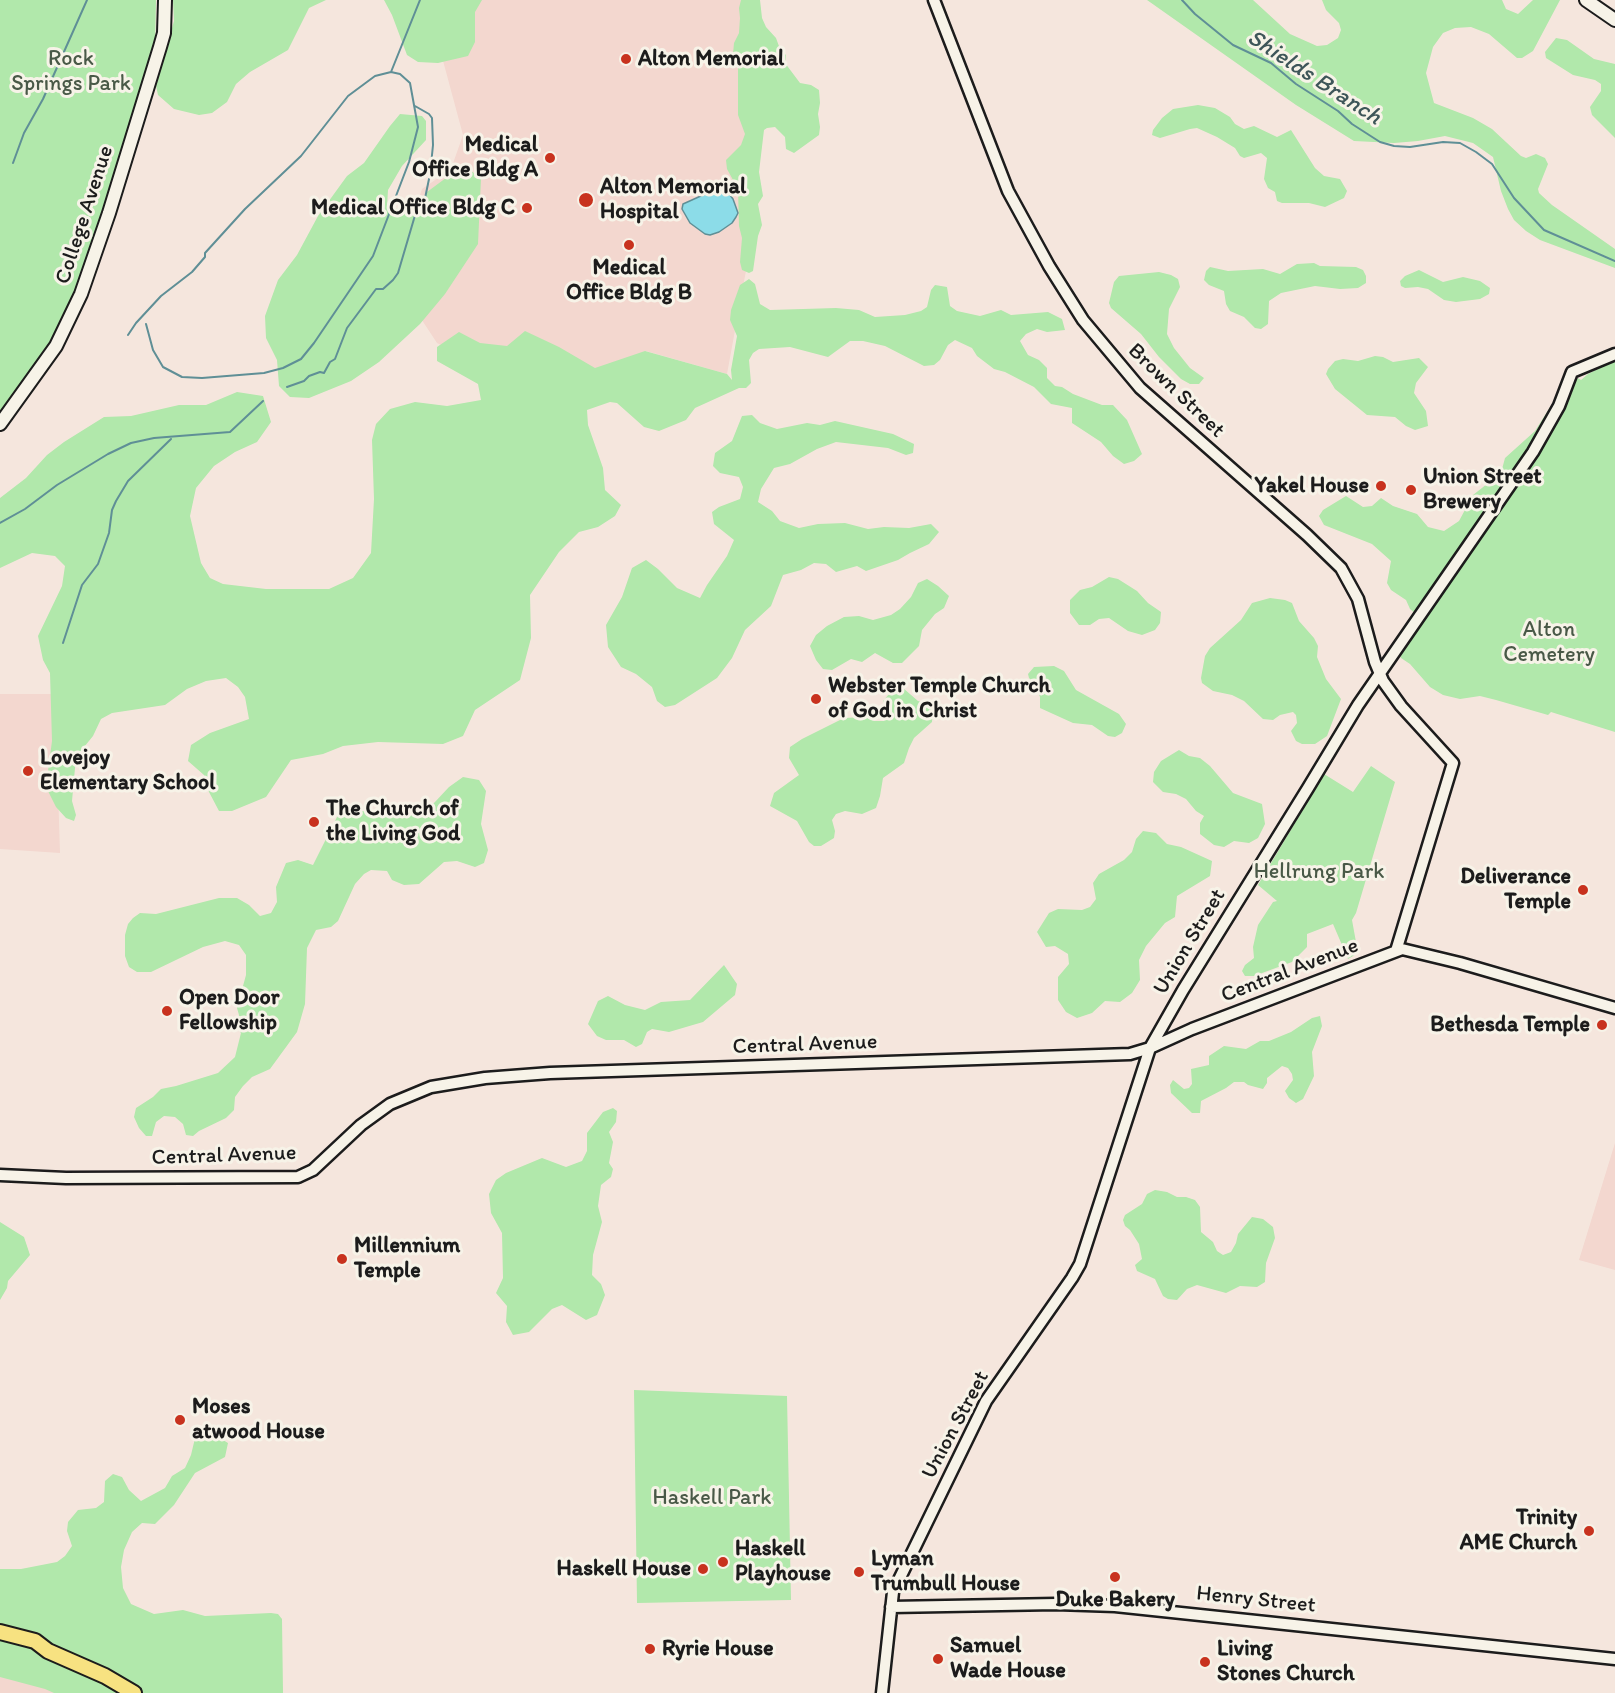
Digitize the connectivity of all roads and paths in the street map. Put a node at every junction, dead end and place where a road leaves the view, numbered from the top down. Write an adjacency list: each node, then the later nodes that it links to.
1 (165, 0): 6 (main road, College Avenue)
2 (934, 0): 7 (street, Brown Street)
3 (1586, 0): 4 (main road)
4 (1615, 20)
5 (1615, 354): 7 (street, Union Street)
6 (0, 424)
7 (1379, 673): 8 (street, Brown Street); 10 (street, Union Street)
8 (1396, 951): 9 (street, Central Avenue); 10 (street, Central Avenue)
9 (1615, 1008)
10 (1150, 1048): 11 (street, Central Avenue); 12 (street, Union Street)
11 (0, 1175)
12 (891, 1607): 16 (street, Henry Street); 18 (street, Union Street)
13 (0, 1632): 15 (highway)
14 (0, 1641): 15 (highway)
15 (48, 1651): 17 (highway)
16 (1615, 1659)
17 (134, 1693)
18 (882, 1693)

